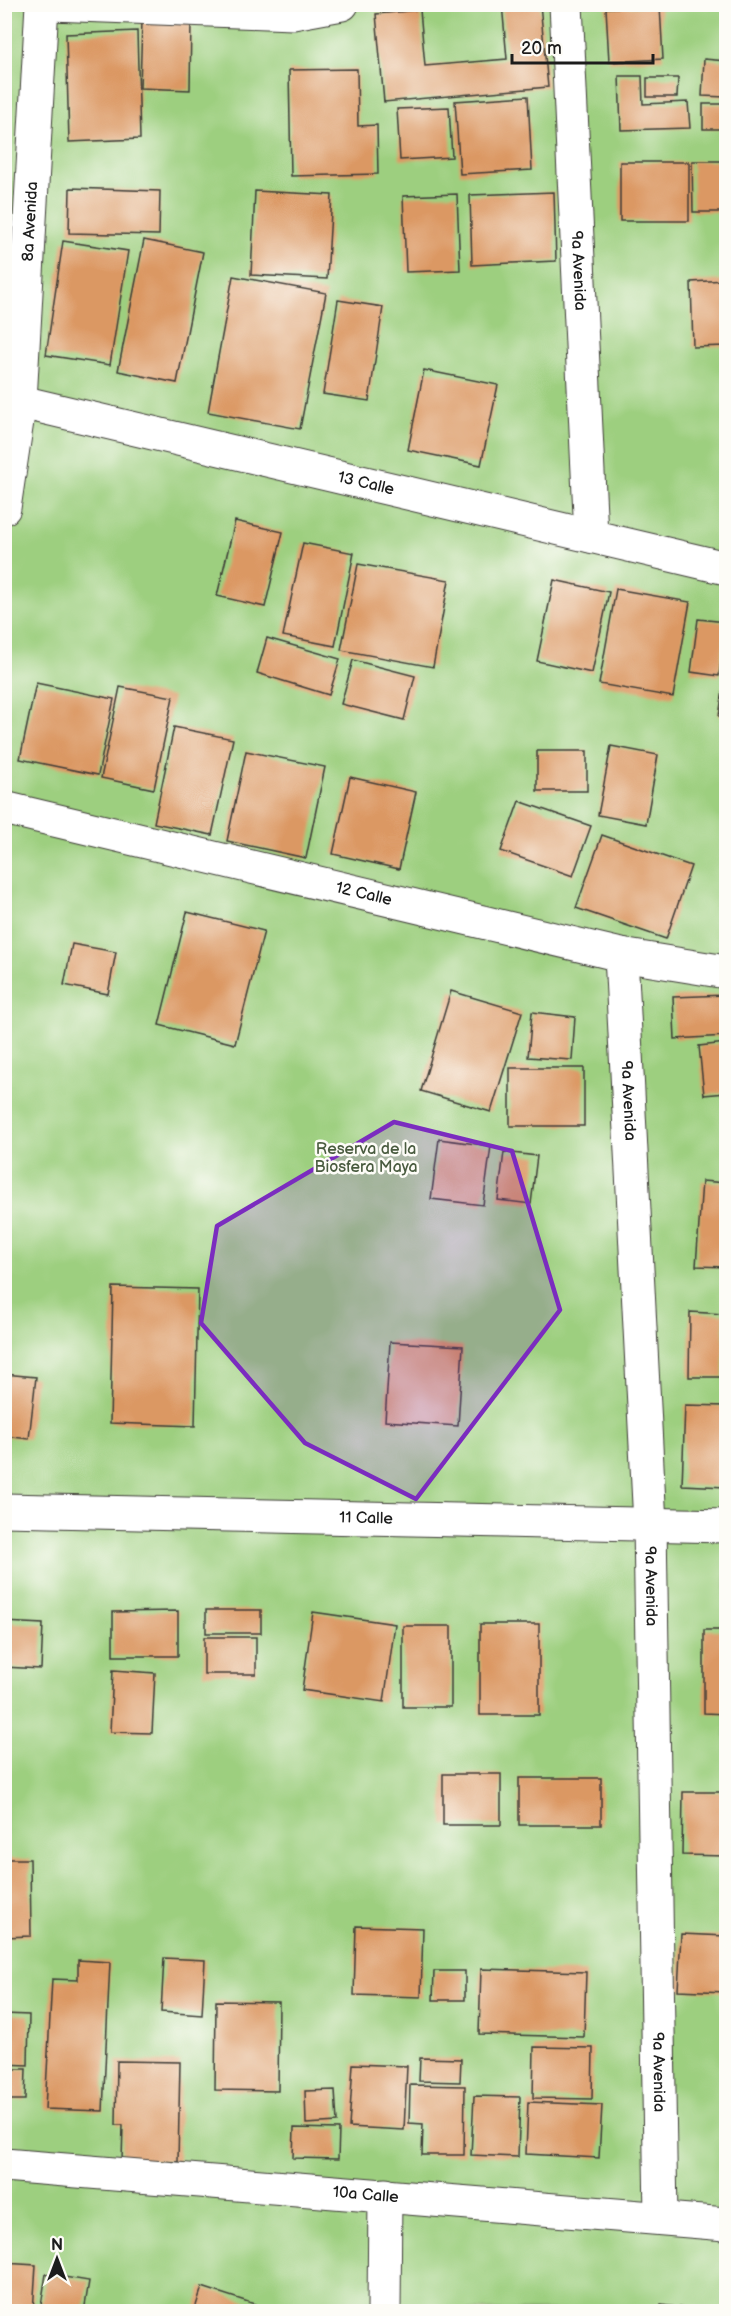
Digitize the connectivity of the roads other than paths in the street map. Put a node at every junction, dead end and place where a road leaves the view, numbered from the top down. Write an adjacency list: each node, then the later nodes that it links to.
1 (42, 4): 5 (street, 8a Avenida)
2 (51, 4): 3 (street)
3 (342, 4)
4 (566, 4): 7 (street, 9a Avenida)
5 (12, 399): 6 (street, 8a Avenida); 7 (street, 13 Calle)
6 (4, 508)
7 (591, 536): 8 (street, 13 Calle)
8 (726, 568)
9 (4, 808): 10 (street, 12 Calle)
10 (621, 955): 11 (street, 12 Calle); 13 (street, 9a Avenida)
11 (726, 972)
12 (4, 1510): 13 (street, 11 Calle)
13 (650, 1524): 14 (street, 11 Calle); 17 (street, 9a Avenida)
14 (726, 1526)
15 (4, 2165): 16 (street, 10a Calle)
16 (386, 2195): 17 (street, 10a Calle); 19 (street)
17 (661, 2218): 18 (street, 10a Calle)
18 (726, 2224)
19 (384, 2312)

